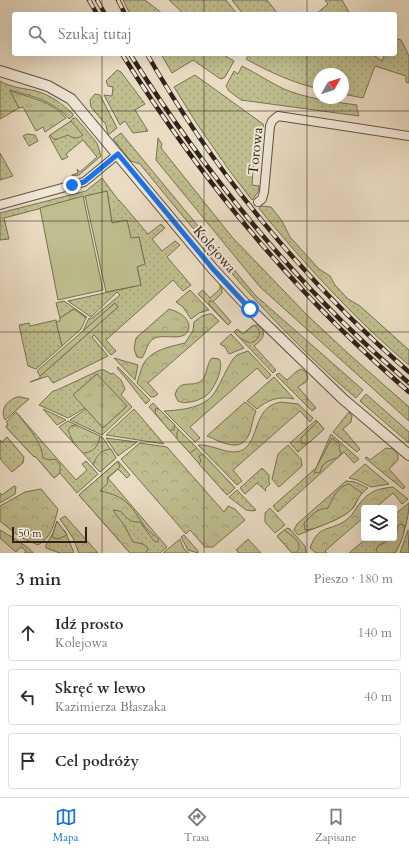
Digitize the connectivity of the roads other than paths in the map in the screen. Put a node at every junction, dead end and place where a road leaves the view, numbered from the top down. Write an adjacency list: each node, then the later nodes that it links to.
1 (0, 71): 3 (street, Kolejowa)
2 (409, 136): 4 (street, Torowa)
3 (118, 154): 5 (street); 6 (street, Kolejowa)
4 (258, 202)
5 (0, 204)
6 (409, 455)

